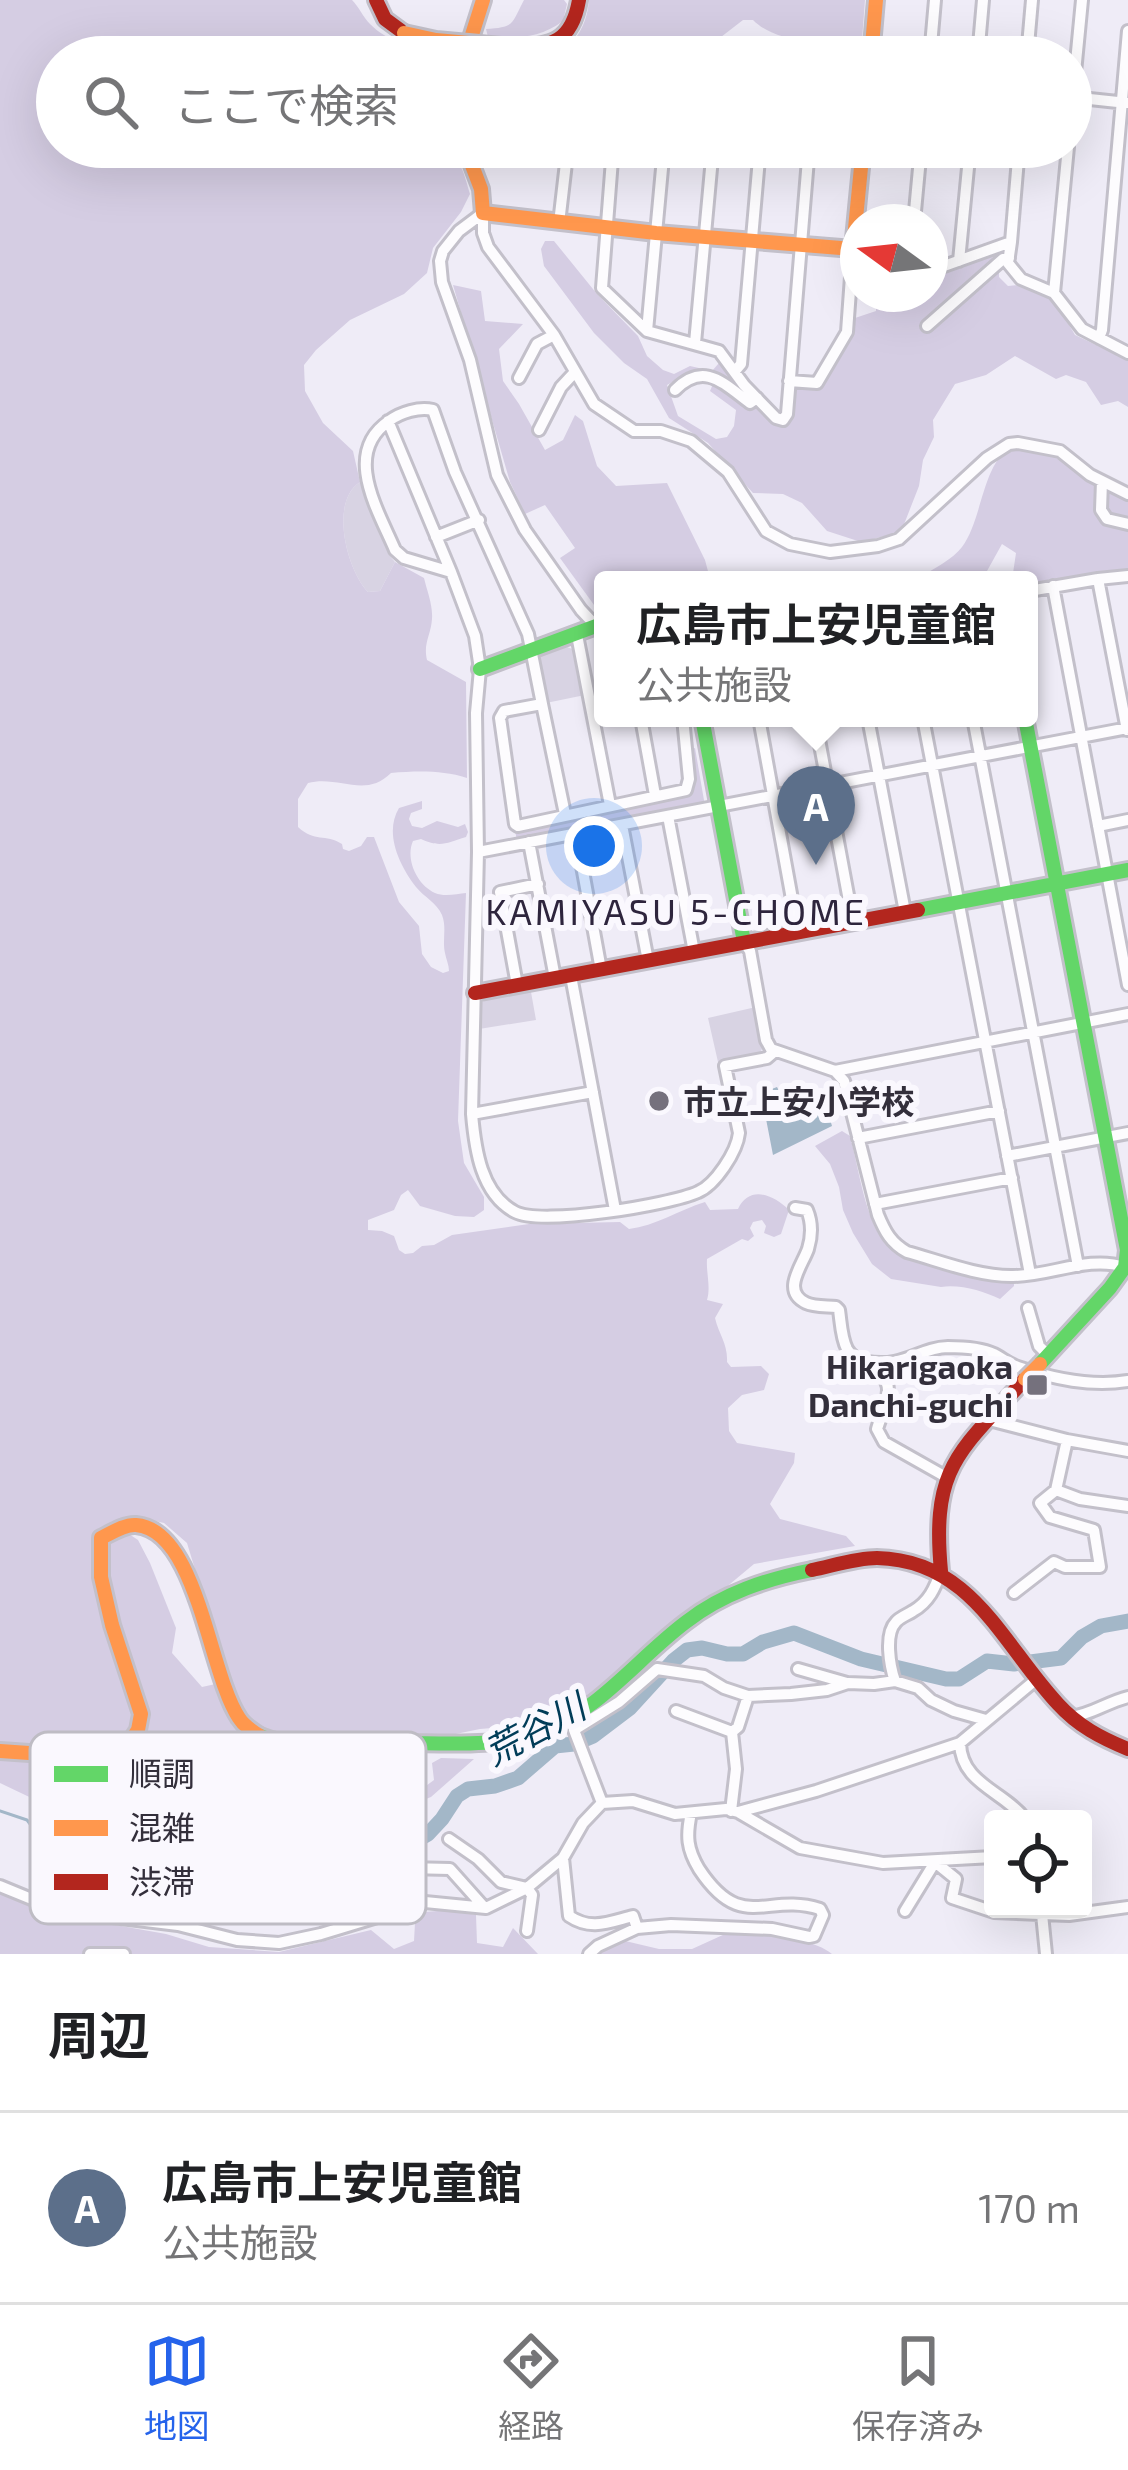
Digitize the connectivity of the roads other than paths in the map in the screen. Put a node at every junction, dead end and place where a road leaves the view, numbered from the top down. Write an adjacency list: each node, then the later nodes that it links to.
1 (376, 0): 10 (main road, bridge)
2 (483, 0): 11 (main road)
3 (579, 0): 12 (main road, bridge)
4 (876, 0): 13 (main road)
5 (935, 0): 14 (street)
6 (983, 0): 15 (street)
7 (1032, 0): 16 (street)
8 (1082, 0): 17 (street)
9 (1128, 32): 19 (street)
10 (418, 36)
11 (472, 36)
12 (563, 36)
13 (873, 36)
14 (932, 36)
15 (980, 36)
16 (1029, 36)
17 (1078, 36)
18 (1092, 99): 19 (street)
19 (1125, 102): 51 (street)
20 (473, 168): 34 (main road)
21 (566, 168): 35 (street)
22 (612, 168): 36 (street)
23 (662, 168): 37 (street)
24 (710, 168): 38 (street)
25 (758, 168): 39 (street)
26 (807, 168): 41 (street)
27 (860, 168): 32 (main road)
28 (919, 168): 33 (street)
29 (968, 168): 44 (street)
30 (1017, 168): 40 (street)
31 (1066, 168): 46 (street)
32 (857, 204)
33 (916, 204)
34 (483, 214): 35 (main road); 50 (street); 72 (street)
35 (560, 223): 36 (main road)
36 (608, 227): 37 (main road); 49 (street)
37 (656, 232): 38 (main road); 49 (street)
38 (704, 237): 39 (main road); 52 (street)
39 (752, 241): 41 (main road); 54 (street)
40 (1010, 242): 43 (street); 44 (street)
41 (800, 245): 42 (main road); 57 (street)
42 (840, 248)
43 (1009, 258): 46 (street); 48 (street)
44 (959, 261): 45 (street)
45 (948, 265)
46 (1054, 293): 51 (street)
47 (850, 312): 57 (street)
48 (927, 326)
49 (647, 331): 52 (street)
50 (554, 335): 55 (street); 56 (street)
51 (1099, 338): 53 (street)
52 (695, 343): 54 (street)
53 (1128, 353)
54 (735, 371): 59 (street)
55 (575, 372): 61 (street); 62 (street)
56 (519, 378)
57 (790, 381): 59 (street)
58 (674, 389): 59 (street)
59 (757, 398)
60 (388, 422): 64 (street); 66 (street); 67 (street)
61 (539, 430)
62 (1102, 481): 63 (street); 65 (street)
63 (1128, 494)
64 (479, 520): 66 (street); 75 (street)
65 (1128, 524)
66 (436, 537): 67 (street)
67 (451, 572): 76 (street)
68 (1128, 576): 69 (street)
69 (1098, 578): 70 (street); 89 (street)
70 (1052, 586): 71 (street); 90 (street)
71 (1038, 589)
72 (594, 622)
73 (594, 629): 74 (main road)
74 (577, 635): 75 (main road); 78 (street)
75 (531, 651): 76 (main road); 77 (street)
76 (480, 669): 107 (street)
77 (542, 704): 100 (street); 100 (street)
78 (594, 723)
79 (595, 727): 98 (street)
80 (643, 727): 96 (street)
81 (684, 727): 96 (street)
82 (704, 727): 99 (main road)
83 (761, 727): 97 (street)
84 (817, 727): 95 (street)
85 (870, 727): 94 (street)
86 (925, 727): 93 (street)
87 (975, 727): 92 (street)
88 (1027, 727): 91 (main road)
89 (1128, 730): 90 (street)
90 (1081, 737): 91 (street); 104 (street)
91 (1030, 746): 92 (street); 110 (main road)
92 (980, 756): 93 (street); 112 (street)
93 (932, 765): 94 (street); 113 (street)
94 (879, 776): 95 (street); 114 (street)
95 (827, 786): 97 (street); 115 (street)
96 (656, 795): 98 (street)
97 (773, 796): 99 (street); 116 (street)
98 (610, 805): 100 (street)
99 (718, 807): 101 (street); 117 (main road)
100 (565, 814)
101 (668, 816): 103 (street); 118 (street)
102 (1128, 820): 104 (street)
103 (622, 825): 105 (street); 119 (street)
104 (1098, 826): 109 (street)
105 (576, 833): 106 (street); 120 (street)
106 (530, 842): 107 (street); 111 (street)
107 (478, 852): 124 (street)
108 (1128, 870): 109 (main road)
109 (1107, 874): 110 (main road); 122 (street)
110 (1057, 883): 112 (main road); 126 (main road)
111 (538, 884): 121 (street); 123 (street)
112 (1007, 893): 113 (main road); 127 (street)
113 (958, 902): 114 (main road); 128 (street)
114 (904, 912): 115 (main road)
115 (853, 922): 116 (main road)
116 (798, 932): 117 (main road)
117 (744, 942): 118 (main road); 129 (street)
118 (694, 952): 119 (main road)
119 (648, 961): 120 (main road)
120 (601, 970): 121 (main road)
121 (564, 977): 123 (main road); 131 (street)
122 (1128, 985)
123 (517, 986): 124 (main road)
124 (475, 993): 133 (street)
125 (1128, 1014): 126 (street)
126 (1084, 1022): 127 (street); 135 (main road)
127 (1034, 1032): 128 (street); 137 (street)
128 (986, 1041): 130 (street); 132 (street)
129 (774, 1052): 130 (street); 142 (street)
130 (835, 1071): 136 (street)
131 (593, 1092): 133 (street); 142 (street)
132 (999, 1111): 136 (street); 138 (street)
133 (472, 1114): 142 (street)
134 (1128, 1133): 135 (street)
135 (1106, 1137): 137 (street); 144 (main road)
136 (858, 1138): 140 (street)
137 (1055, 1146): 138 (street); 143 (street)
138 (1007, 1156): 139 (street)
139 (1012, 1178): 140 (street); 145 (street)
140 (875, 1204): 145 (street)
141 (795, 1208): 148 (street)
142 (615, 1210)
143 (1078, 1266): 144 (street); 145 (street)
144 (1126, 1266): 147 (main road)
145 (1030, 1274)
146 (1028, 1308): 147 (street)
147 (1044, 1360): 150 (main road, bridge)
148 (865, 1364): 149 (street); 153 (street)
149 (1128, 1381)
150 (989, 1420): 151 (street); 153 (main road)
151 (1067, 1440): 152 (street); 154 (street)
152 (1128, 1450)
153 (946, 1477): 156 (main road)
154 (1056, 1490): 155 (street); 157 (street)
155 (1128, 1506)
156 (941, 1571): 159 (main road); 160 (street); 170 (main road)
157 (1014, 1593)
158 (798, 1669): 161 (street)
159 (1036, 1676): 165 (main road); 166 (street)
160 (895, 1681): 161 (street); 166 (street)
161 (848, 1683): 162 (street)
162 (748, 1696): 169 (street); 175 (street)
163 (1128, 1697): 165 (street)
164 (676, 1711): 169 (street)
165 (1070, 1717): 172 (main road)
166 (986, 1720): 171 (street)
167 (139, 1732): 168 (main road)
168 (253, 1732)
169 (732, 1732): 177 (street)
170 (426, 1742)
171 (960, 1743): 176 (street); 177 (street)
172 (1128, 1749)
173 (0, 1751): 174 (main road)
174 (30, 1754)
175 (602, 1803): 178 (street); 180 (street)
176 (1016, 1810)
177 (734, 1811): 178 (street); 182 (street)
178 (691, 1813): 196 (street)
179 (449, 1839): 185 (street)
180 (563, 1858): 185 (street); 196 (street)
181 (984, 1858): 182 (street)
182 (935, 1862): 190 (street); 191 (street)
183 (426, 1868): 189 (street)
184 (0, 1886): 186 (street)
185 (527, 1888): 189 (street); 197 (street)
186 (30, 1898)
187 (426, 1902): 189 (street)
188 (1128, 1907): 192 (street)
189 (486, 1908)
190 (984, 1909)
191 (905, 1911)
192 (1092, 1912)
193 (1042, 1918): 201 (street)
194 (169, 1924): 195 (street)
195 (354, 1924)
196 (638, 1928): 200 (street)
197 (526, 1931)
198 (90, 1954): 199 (street)
199 (124, 1954)
200 (589, 1954)
201 (1046, 1954)

